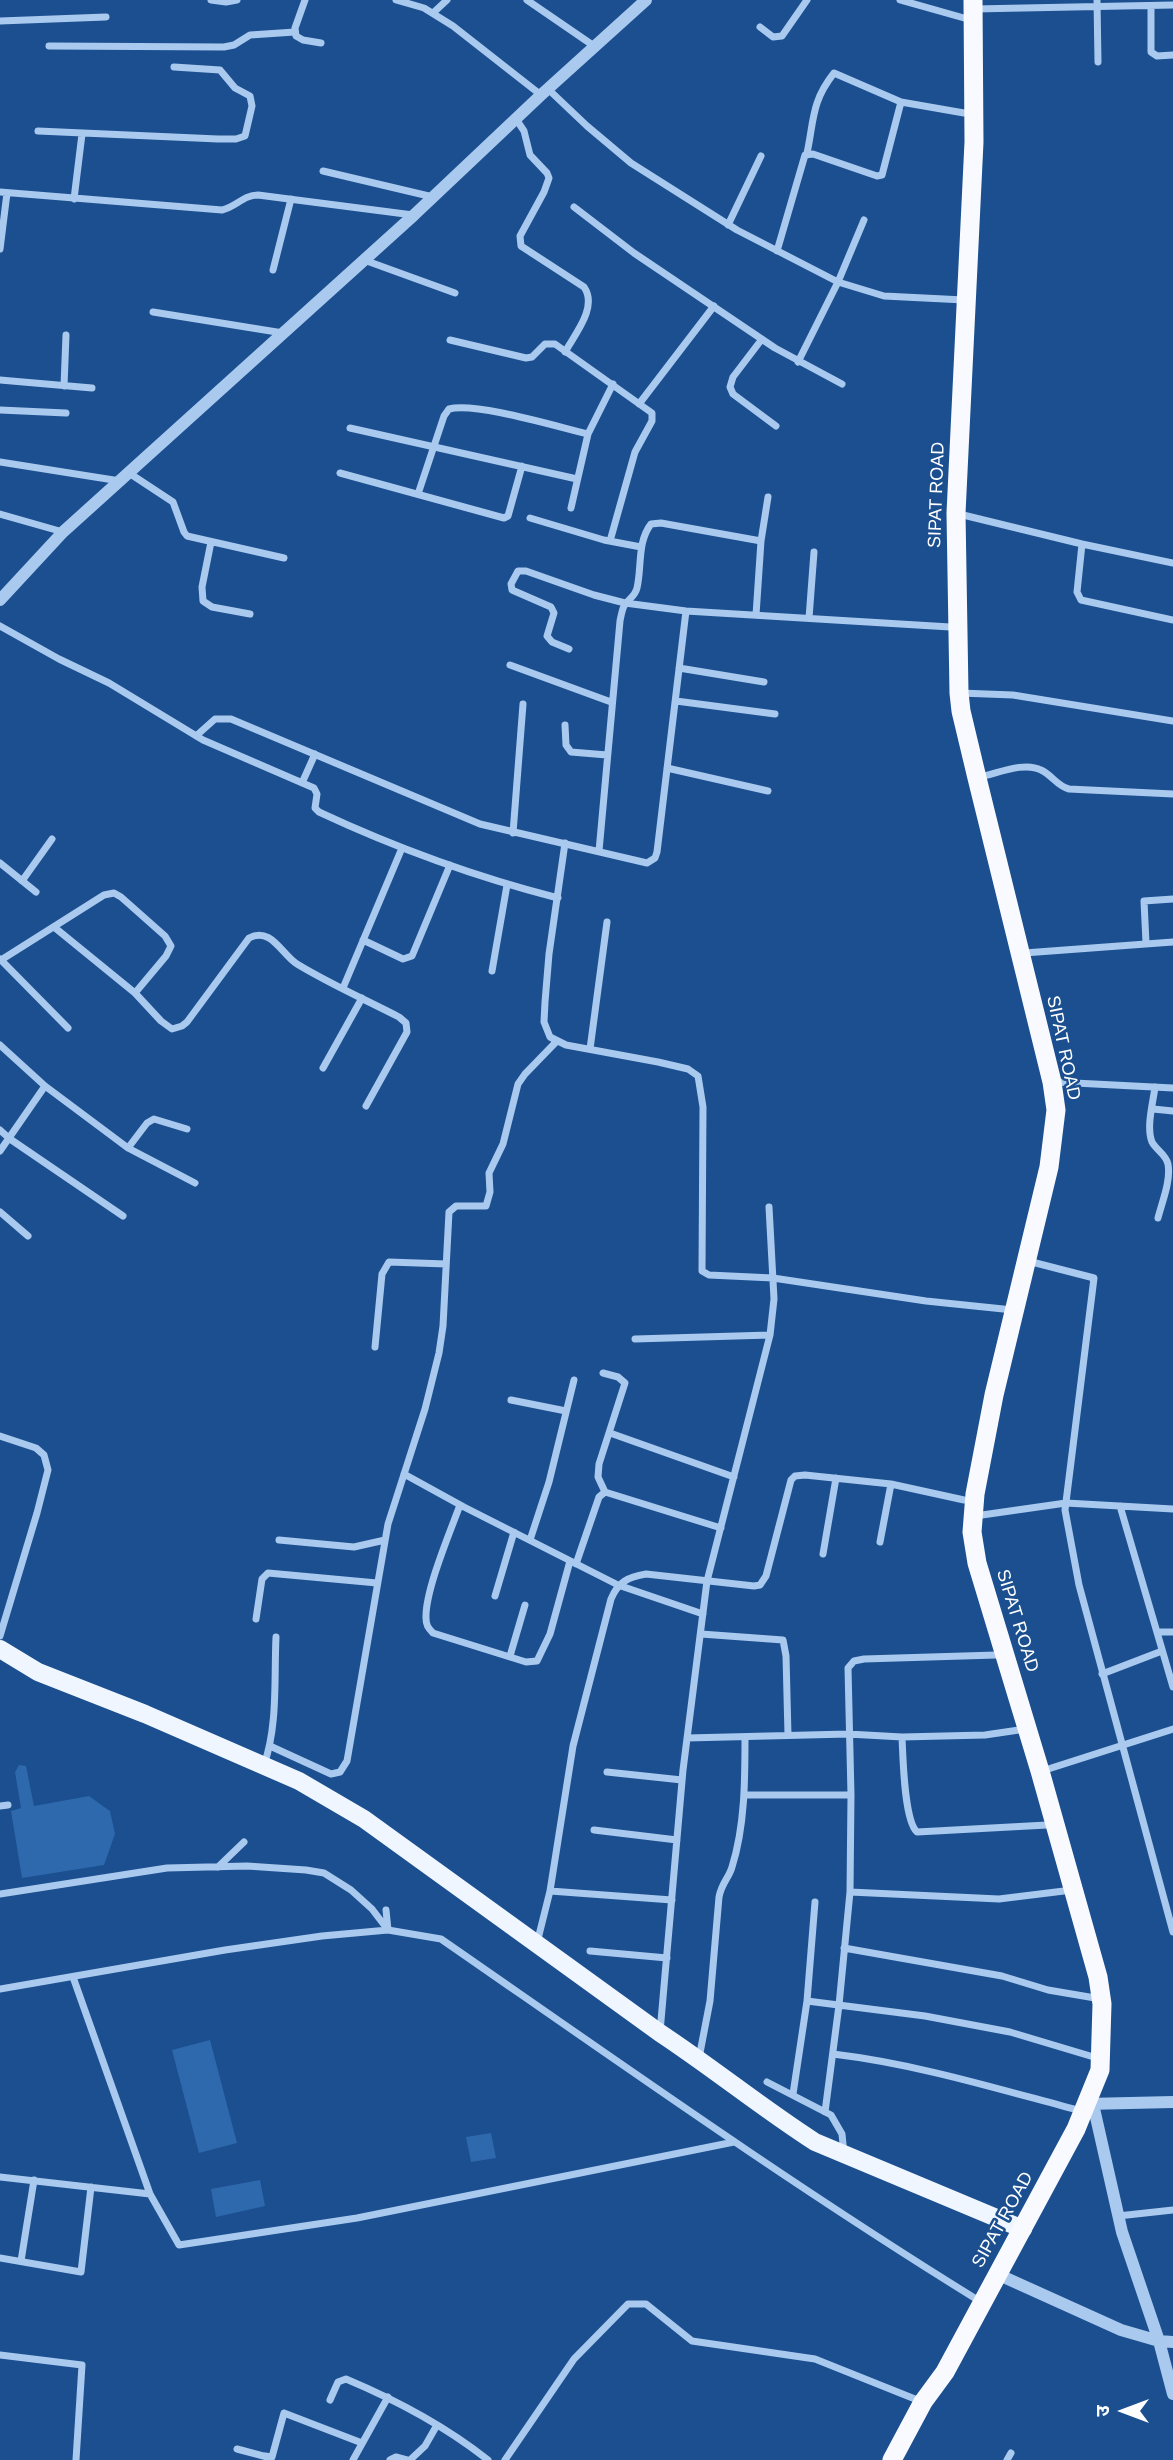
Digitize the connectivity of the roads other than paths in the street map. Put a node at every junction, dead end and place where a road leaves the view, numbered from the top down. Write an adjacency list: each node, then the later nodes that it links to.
1 (211, 0): 2 (street)
2 (237, 0)
3 (305, 0): 18 (street)
4 (396, 0): 14 (street)
5 (447, 0): 14 (street)
6 (527, 0): 21 (street)
7 (807, 0): 17 (street)
8 (900, 0): 13 (street)
9 (639, 2): 21 (street)
10 (1097, 4): 12 (street); 13 (street); 23 (street)
11 (1173, 5): 12 (street)
12 (1152, 6): 22 (street)
13 (968, 7): 27 (highway, SIPAT ROAD); 48 (highway, SIPAT ROAD)
14 (433, 13): 25 (street)
15 (106, 17): 16 (street)
16 (0, 20)
17 (760, 27)
18 (295, 32): 19 (street); 20 (street)
19 (321, 43)
20 (50, 46)
21 (594, 46): 25 (street)
22 (1173, 55)
23 (1098, 62)
24 (174, 67): 30 (street)
25 (544, 92): 28 (street); 41 (street)
26 (901, 102): 27 (street); 31 (street); 31 (street)
27 (964, 113): 48 (highway, SIPAT ROAD)
28 (516, 119): 35 (street); 55 (street)
29 (38, 131): 30 (street)
30 (82, 134): 36 (street)
31 (807, 153): 43 (street)
32 (761, 156): 41 (street)
33 (323, 171): 35 (street)
34 (3, 193): 36 (street); 42 (street)
35 (433, 197): 39 (street)
36 (74, 198): 37 (street)
37 (291, 200): 39 (street); 45 (street)
38 (574, 207): 49 (street)
39 (414, 215): 44 (street)
40 (864, 220): 46 (street)
41 (728, 225): 43 (street)
42 (0, 249)
43 (777, 251): 46 (street)
44 (364, 260): 47 (street); 51 (street)
45 (273, 271)
46 (838, 282): 48 (street); 56 (street)
47 (455, 293)
48 (961, 300): 77 (highway, SIPAT ROAD)
49 (714, 306): 53 (street); 62 (street)
50 (153, 312): 51 (street)
51 (283, 333): 72 (street)
52 (66, 335): 60 (street)
53 (762, 339): 56 (street); 65 (street)
54 (450, 340): 55 (street)
55 (565, 352): 58 (street)
56 (798, 362): 59 (street)
57 (0, 380): 60 (street)
58 (613, 384): 62 (street); 67 (street)
59 (842, 384)
60 (64, 386): 61 (street)
61 (92, 388)
62 (639, 404): 81 (street)
63 (0, 410): 64 (street)
64 (66, 413)
65 (776, 426)
66 (350, 428): 68 (street)
67 (589, 434): 68 (street); 73 (street)
68 (433, 447): 70 (street); 74 (street)
69 (0, 462): 72 (street)
70 (522, 466): 73 (street); 74 (street)
71 (340, 473): 74 (street)
72 (125, 477): 80 (street); 83 (street)
73 (578, 479): 76 (street)
74 (418, 494)
75 (768, 497): 82 (street)
76 (571, 508)
77 (953, 513): 84 (street); 97 (highway, SIPAT ROAD); 102 (highway, SIPAT ROAD)
78 (0, 514): 80 (street)
79 (530, 518): 81 (street)
80 (63, 532): 89 (street)
81 (610, 541): 85 (street)
82 (761, 541): 85 (street); 93 (street)
83 (211, 542): 87 (street); 92 (street)
84 (1083, 544): 88 (street); 95 (street)
85 (641, 547): 90 (street)
86 (814, 552): 94 (street)
87 (284, 558)
88 (1173, 563)
89 (0, 600)
90 (625, 603): 91 (street); 98 (street); 104 (street)
91 (686, 611): 93 (street); 100 (street)
92 (250, 614)
93 (756, 615): 94 (street)
94 (809, 618): 97 (street)
95 (1173, 620)
96 (0, 626): 109 (street)
97 (950, 627): 134 (highway, SIPAT ROAD)
98 (569, 649)
99 (510, 665): 104 (street)
100 (679, 668): 101 (street); 103 (street)
101 (764, 682)
102 (959, 693): 107 (street); 113 (highway, SIPAT ROAD)
103 (676, 701): 106 (street); 112 (street)
104 (611, 702): 111 (street)
105 (523, 704): 117 (street)
106 (775, 714)
107 (1173, 721)
108 (565, 725): 111 (street)
109 (196, 736): 110 (street); 114 (street)
110 (315, 754): 114 (street); 117 (street)
111 (607, 755): 121 (street)
112 (667, 768): 115 (street); 121 (street)
113 (976, 778): 116 (street); 134 (highway, SIPAT ROAD)
114 (302, 783): 120 (street)
115 (768, 792)
116 (1173, 794)
117 (513, 833): 119 (street)
118 (52, 839): 124 (street)
119 (565, 844): 121 (street); 127 (street)
120 (402, 848): 123 (street); 131 (street)
121 (600, 851)
122 (0, 863): 124 (street)
123 (450, 865): 125 (street); 131 (street)
124 (22, 881): 126 (street)
125 (507, 885): 127 (street); 136 (street)
126 (36, 891)
127 (558, 898): 141 (street)
128 (1173, 899): 133 (street)
129 (607, 922): 143 (street)
130 (54, 927): 135 (street); 138 (street); 138 (street)
131 (363, 940): 137 (street)
132 (1173, 942): 133 (street)
133 (1146, 943): 134 (street)
134 (1017, 954): 145 (highway, SIPAT ROAD)
135 (0, 959): 140 (street)
136 (492, 971)
137 (343, 988): 138 (street); 139 (street)
138 (135, 993)
139 (362, 998): 144 (street); 149 (street)
140 (68, 1028)
141 (556, 1042): 143 (street); 164 (street)
142 (0, 1045): 146 (street)
143 (590, 1049): 165 (street)
144 (323, 1068)
145 (1047, 1082): 147 (street); 163 (highway, SIPAT ROAD); 166 (highway, SIPAT ROAD)
146 (45, 1086): 154 (street); 155 (street)
147 (1155, 1087): 148 (street); 150 (street)
148 (1173, 1088)
149 (366, 1106)
150 (1153, 1109): 151 (street); 161 (street)
151 (1173, 1111)
152 (187, 1129): 155 (street)
153 (0, 1130): 154 (street)
154 (10, 1139): 156 (street); 160 (street)
155 (128, 1149): 157 (street)
156 (0, 1151)
157 (195, 1183)
158 (769, 1207): 165 (street)
159 (0, 1212): 162 (street)
160 (123, 1216)
161 (1158, 1218)
162 (28, 1236)
163 (1025, 1261): 166 (highway, SIPAT ROAD); 181 (street)
164 (446, 1264): 169 (street); 176 (street)
165 (773, 1278): 166 (street); 167 (street)
166 (1009, 1309): 185 (highway, SIPAT ROAD)
167 (770, 1335): 168 (street); 177 (street)
168 (635, 1339)
169 (375, 1347)
170 (603, 1373): 174 (street)
171 (574, 1380): 173 (street)
172 (511, 1400): 173 (street)
173 (566, 1411): 190 (street)
174 (610, 1433): 177 (street); 180 (street)
175 (0, 1436): 204 (street)
176 (404, 1474): 182 (street); 189 (street)
177 (734, 1476): 186 (street)
178 (836, 1478): 179 (street); 192 (street); 194 (street)
179 (891, 1484): 185 (street); 191 (street)
180 (605, 1492): 186 (street); 193 (street)
181 (1066, 1503): 183 (street); 185 (street); 210 (street)
182 (460, 1505): 187 (street); 208 (street)
183 (1120, 1506): 184 (street); 201 (street)
184 (1173, 1509)
185 (966, 1511): 209 (highway, SIPAT ROAD); 223 (highway, SIPAT ROAD)
186 (721, 1528): 194 (street)
187 (514, 1532): 190 (street); 197 (street)
188 (279, 1540): 189 (street)
189 (385, 1540): 195 (street)
190 (530, 1540): 193 (street)
191 (880, 1542)
192 (823, 1554)
193 (573, 1562): 196 (street); 208 (street)
194 (707, 1581): 196 (street); 199 (street)
195 (377, 1583): 200 (street); 219 (street)
196 (618, 1585): 199 (street); 232 (street)
197 (495, 1596)
198 (525, 1605): 208 (street)
199 (703, 1614): 203 (street)
200 (256, 1619)
201 (1157, 1632): 202 (street); 207 (street)
202 (1173, 1632)
203 (701, 1634): 215 (street); 218 (street)
204 (0, 1636)
205 (276, 1637): 219 (street)
206 (0, 1650): 221 (main road)
207 (1162, 1651): 210 (street); 211 (street)
208 (510, 1656)
209 (996, 1656): 213 (highway, SIPAT ROAD); 214 (street)
210 (1102, 1675): 220 (street)
211 (1173, 1687)
212 (1173, 1729): 220 (street)
213 (1019, 1730): 217 (street); 223 (highway, SIPAT ROAD)
214 (848, 1734): 215 (street); 217 (street); 226 (street)
215 (788, 1735): 216 (street)
216 (745, 1737): 218 (street); 225 (street)
217 (902, 1737): 227 (street)
218 (687, 1738): 224 (street)
219 (270, 1746): 221 (street)
220 (1121, 1746): 223 (street); 240 (street)
221 (263, 1765): 241 (main road)
222 (607, 1773): 224 (street)
223 (1036, 1773): 227 (highway, SIPAT ROAD); 247 (highway, SIPAT ROAD)
224 (682, 1780): 229 (street)
225 (745, 1795): 226 (street); 253 (street)
226 (851, 1795): 234 (street)
227 (1047, 1825): 233 (highway, SIPAT ROAD)
228 (594, 1830): 229 (street)
229 (677, 1840): 236 (street)
230 (244, 1842): 231 (street)
231 (218, 1867): 235 (street); 239 (street)
232 (550, 1891): 236 (street); 241 (street)
233 (1064, 1891): 234 (street); 247 (highway, SIPAT ROAD)
234 (849, 1892): 242 (street)
235 (0, 1894)
236 (672, 1900): 244 (street)
237 (815, 1902): 248 (street)
238 (386, 1910): 239 (street)
239 (388, 1930): 245 (street); 259 (street)
240 (1173, 1932)
241 (537, 1944): 250 (main road)
242 (844, 1948): 247 (street); 249 (street)
243 (590, 1951): 244 (street)
244 (667, 1958): 250 (street)
245 (73, 1977): 246 (street); 264 (street)
246 (0, 1989)
247 (1096, 1998): 252 (highway, SIPAT ROAD)
248 (807, 2001): 249 (street); 255 (street)
249 (839, 2005): 251 (street); 252 (street)
250 (660, 2034): 253 (main road)
251 (833, 2054): 256 (street); 258 (street)
252 (1097, 2058): 256 (highway, SIPAT ROAD)
253 (699, 2059): 260 (main road)
254 (767, 2081): 255 (street)
255 (793, 2094): 258 (street)
256 (1089, 2101): 257 (street); 266 (street); 267 (highway, SIPAT ROAD)
257 (1173, 2102)
258 (825, 2112): 260 (street)
259 (734, 2142): 264 (street); 271 (street)
260 (844, 2155): 267 (main road)
261 (0, 2177): 262 (street)
262 (34, 2180): 263 (street); 269 (street)
263 (91, 2187): 264 (street); 269 (street)
264 (150, 2193)
265 (1173, 2210): 266 (street)
266 (1118, 2216): 272 (street)
267 (1023, 2229): 270 (highway, SIPAT ROAD)
268 (0, 2258): 269 (street)
269 (21, 2262)
270 (997, 2274): 271 (highway, SIPAT ROAD); 272 (street)
271 (981, 2302): 278 (highway, SIPAT ROAD)
272 (1159, 2341): 273 (street); 275 (street)
273 (1173, 2342)
274 (0, 2355): 284 (street)
275 (1173, 2394)
276 (388, 2397): 277 (street); 279 (street); 280 (street)
277 (330, 2400)
278 (927, 2404): 283 (highway, SIPAT ROAD); 290 (street)
279 (437, 2426): 288 (street); 289 (street)
280 (362, 2443): 282 (street); 286 (street)
281 (237, 2449): 282 (street)
282 (265, 2456): 285 (street)
283 (898, 2457)
284 (76, 2460)
285 (275, 2460)
286 (353, 2460)
287 (390, 2460): 288 (street)
288 (408, 2460)
289 (488, 2460)
290 (505, 2460)

